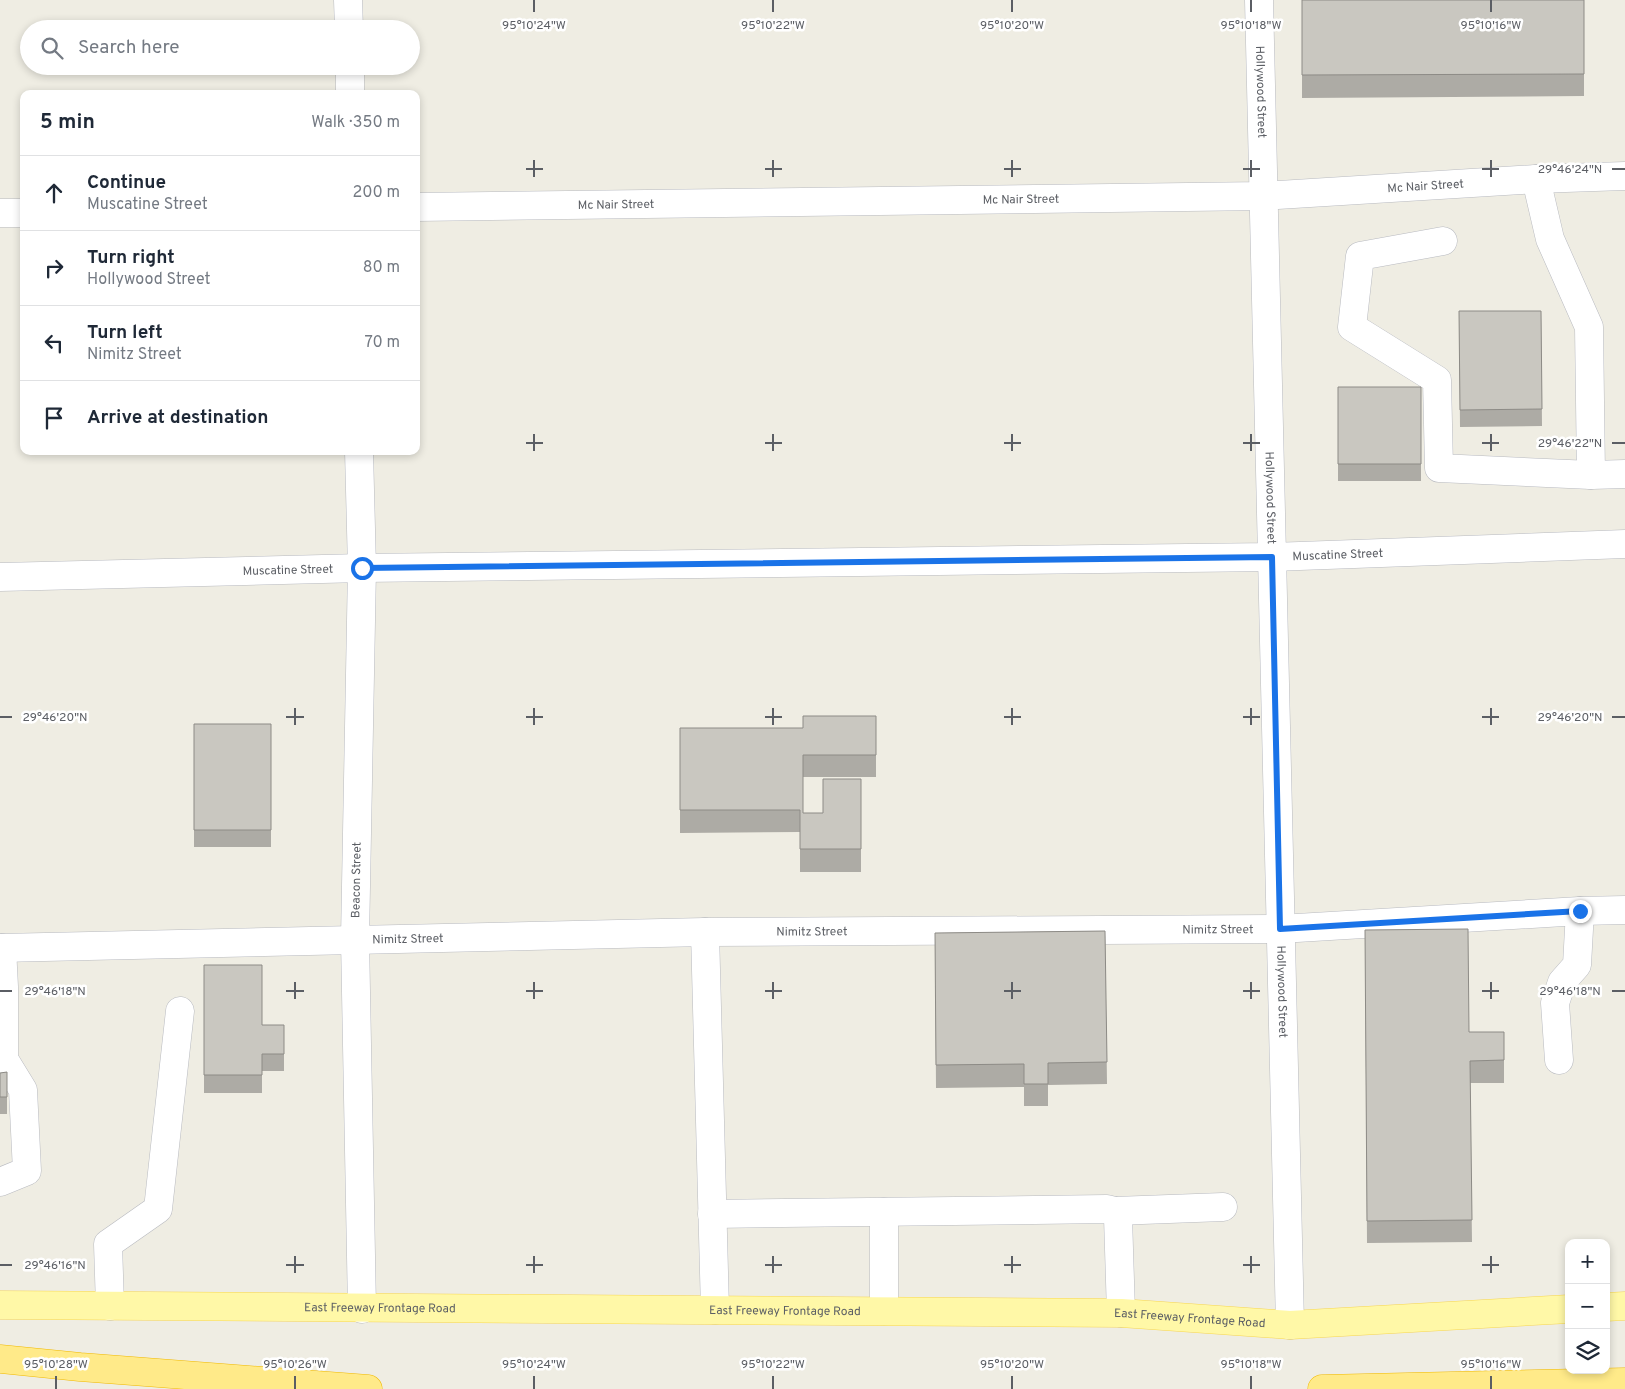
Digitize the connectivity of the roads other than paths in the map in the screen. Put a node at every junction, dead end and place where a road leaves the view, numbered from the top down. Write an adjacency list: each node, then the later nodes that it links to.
1 (348, 0): 3 (street)
2 (1259, 0): 8 (street, Hollywood Street)
3 (349, 20)
4 (350, 75): 5 (street)
5 (350, 90)
6 (1625, 176): 7 (street, Mc Nair Street)
7 (1536, 179): 8 (street, Mc Nair Street); 14 (street)
8 (1263, 196): 9 (street, Mc Nair Street); 17 (street, Hollywood Street)
9 (420, 207)
10 (0, 213): 11 (street)
11 (20, 213)
12 (1443, 241): 14 (street)
13 (359, 455): 18 (street, Beacon Street)
14 (1591, 474): 15 (street)
15 (1625, 474)
16 (1625, 544): 17 (street, Muscatine Street)
17 (1272, 557): 18 (street, Muscatine Street); 22 (street, Hollywood Street)
18 (362, 568): 19 (street, Muscatine Street); 24 (street, Beacon Street)
19 (0, 577)
20 (1625, 910): 21 (street, Nimitz Street)
21 (1580, 911): 22 (street, Nimitz Street); 27 (street)
22 (1280, 929): 23 (street, Nimitz Street); 43 (street, Hollywood Street)
23 (705, 932): 24 (street, Nimitz Street); 32 (street)
24 (355, 939): 25 (street, Nimitz Street); 38 (street, Beacon Street)
25 (1, 948): 28 (street)
26 (180, 1011): 35 (street)
27 (1560, 1060)
28 (0, 1182)
29 (1223, 1207): 30 (street)
30 (1115, 1211): 31 (street); 42 (street)
31 (884, 1212): 32 (street); 41 (street)
32 (712, 1214): 40 (street)
33 (0, 1297): 34 (street)
34 (0, 1305): 35 (main road, East Freeway Frontage Road)
35 (110, 1306): 38 (main road, East Freeway Frontage Road)
36 (1625, 1306): 37 (main road)
37 (1610, 1307)
38 (362, 1309): 40 (main road, East Freeway Frontage Road)
39 (1565, 1309): 43 (main road, East Freeway Frontage Road)
40 (715, 1310): 41 (main road, East Freeway Frontage Road)
41 (884, 1311): 42 (main road, East Freeway Frontage Road)
42 (1121, 1313): 43 (main road, East Freeway Frontage Road)
43 (1290, 1325)
44 (0, 1359): 46 (highway)
45 (1625, 1382): 47 (highway)
46 (368, 1389)
47 (1322, 1389)

